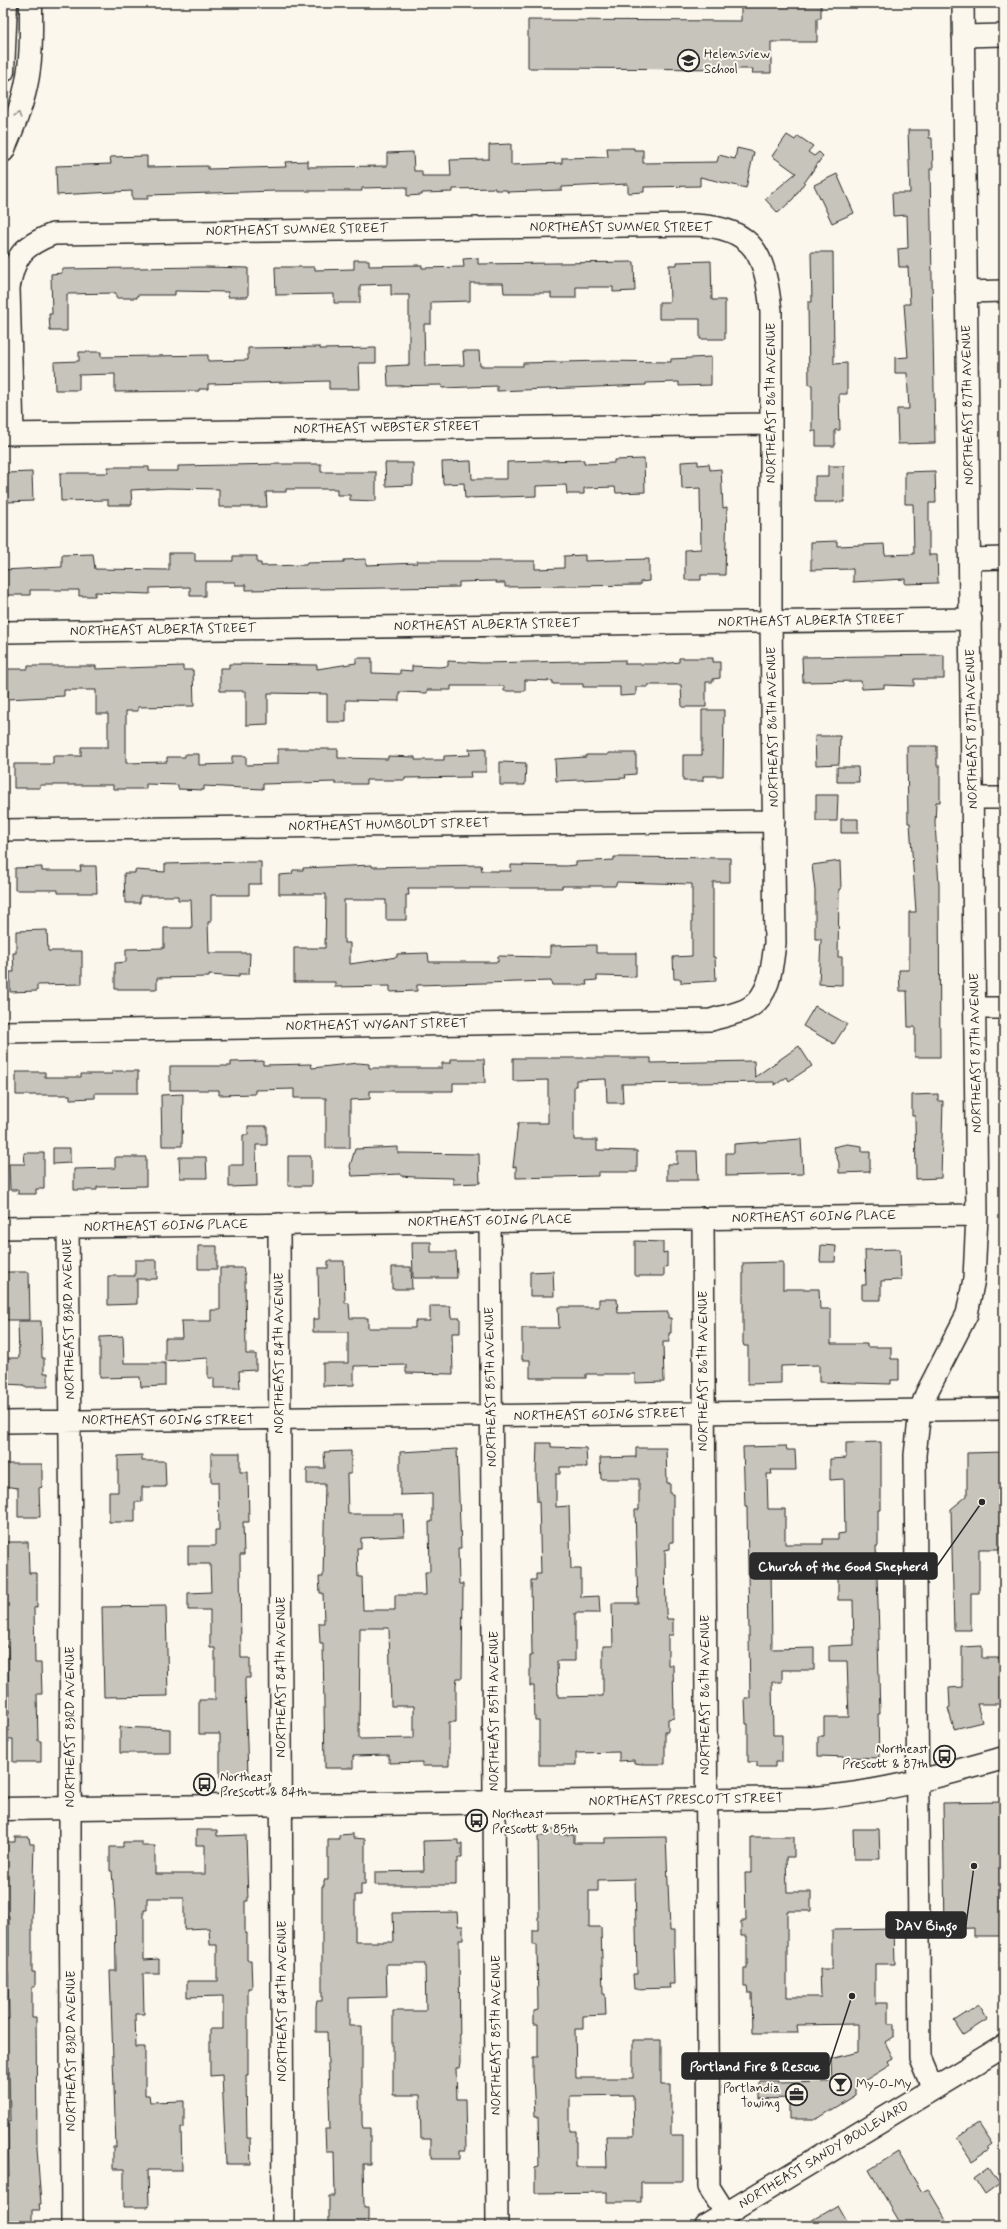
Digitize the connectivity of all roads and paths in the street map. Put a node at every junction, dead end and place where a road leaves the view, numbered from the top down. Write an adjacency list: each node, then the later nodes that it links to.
1 (6, 3): 6 (street)
2 (31, 3): 7 (street, one-way to 2)
3 (962, 3): 5 (street, NORTHEAST 87TH AVENUE)
4 (1004, 35): 5 (street)
5 (963, 36): 10 (street, NORTHEAST 87TH AVENUE)
6 (3, 71)
7 (3, 151)
8 (756, 249): 11 (street, NORTHEAST 86TH AVENUE); 12 (street, NORTHEAST SUMNER STREET)
9 (1004, 291): 10 (street)
10 (966, 292): 13 (street, NORTHEAST 87TH AVENUE)
11 (771, 424): 12 (street, NORTHEAST WEBSTER STREET); 16 (street, NORTHEAST 86TH AVENUE)
12 (8, 434)
13 (970, 558): 14 (street); 15 (street, NORTHEAST 87TH AVENUE)
14 (1004, 558)
15 (971, 619): 16 (street, NORTHEAST ALBERTA STREET); 18 (street, NORTHEAST 87TH AVENUE)
16 (771, 621): 17 (street, NORTHEAST ALBERTA STREET); 20 (street, NORTHEAST 86TH AVENUE)
17 (3, 632)
18 (973, 798): 19 (street); 23 (street, NORTHEAST 87TH AVENUE)
19 (1004, 798)
20 (774, 821): 21 (street, NORTHEAST HUMBOLDT STREET); 22 (street, NORTHEAST 86TH AVENUE)
21 (3, 830)
22 (749, 1008): 25 (street, NORTHEAST WYGANT STREET)
23 (975, 1008): 24 (street); 26 (street, NORTHEAST 87TH AVENUE)
24 (1004, 1008)
25 (3, 1032)
26 (977, 1215): 27 (street, NORTHEAST GOING PLACE); 33 (street, NORTHEAST 87TH AVENUE)
27 (703, 1218): 28 (street, NORTHEAST GOING PLACE); 34 (street, NORTHEAST 86TH AVENUE)
28 (490, 1221): 29 (street, NORTHEAST GOING PLACE); 35 (street, NORTHEAST 85TH AVENUE)
29 (279, 1224): 30 (street, NORTHEAST GOING PLACE); 36 (street, NORTHEAST 84TH AVENUE)
30 (68, 1227): 31 (street, NORTHEAST GOING PLACE); 37 (street, NORTHEAST 83RD AVENUE)
31 (3, 1228)
32 (1004, 1409): 33 (street, NORTHEAST GOING STREET)
33 (920, 1411): 34 (street, NORTHEAST GOING STREET); 40 (street, NORTHEAST 87TH AVENUE)
34 (703, 1414): 35 (street, NORTHEAST GOING STREET); 41 (street, NORTHEAST 86TH AVENUE)
35 (492, 1417): 36 (street, NORTHEAST GOING STREET); 42 (street, NORTHEAST 85TH AVENUE)
36 (279, 1420): 37 (street, NORTHEAST GOING STREET); 43 (street, NORTHEAST 84TH AVENUE)
37 (70, 1421): 38 (street, NORTHEAST GOING STREET); 44 (street, NORTHEAST 83RD AVENUE)
38 (3, 1422)
39 (1004, 1758): 40 (street, NORTHEAST PRESCOTT STREET)
40 (917, 1782): 41 (street, NORTHEAST PRESCOTT STREET); 47 (street, NORTHEAST 87TH AVENUE)
41 (705, 1800): 42 (street, NORTHEAST PRESCOTT STREET); 48 (street, NORTHEAST 86TH AVENUE)
42 (495, 1803): 43 (street, NORTHEAST PRESCOTT STREET); 51 (street, NORTHEAST 85TH AVENUE)
43 (281, 1805): 44 (street, NORTHEAST PRESCOTT STREET); 50 (street, NORTHEAST 84TH AVENUE)
44 (70, 1808): 45 (street, NORTHEAST PRESCOTT STREET); 49 (street, NORTHEAST 83RD AVENUE)
45 (3, 1809)
46 (1004, 2046): 47 (street, NORTHEAST SANDY BOULEVARD)
47 (933, 2089): 48 (street, NORTHEAST SANDY BOULEVARD)
48 (726, 2214): 52 (street, NORTHEAST SANDY BOULEVARD)
49 (72, 2226)
50 (283, 2226)
51 (497, 2226)
52 (706, 2226)

